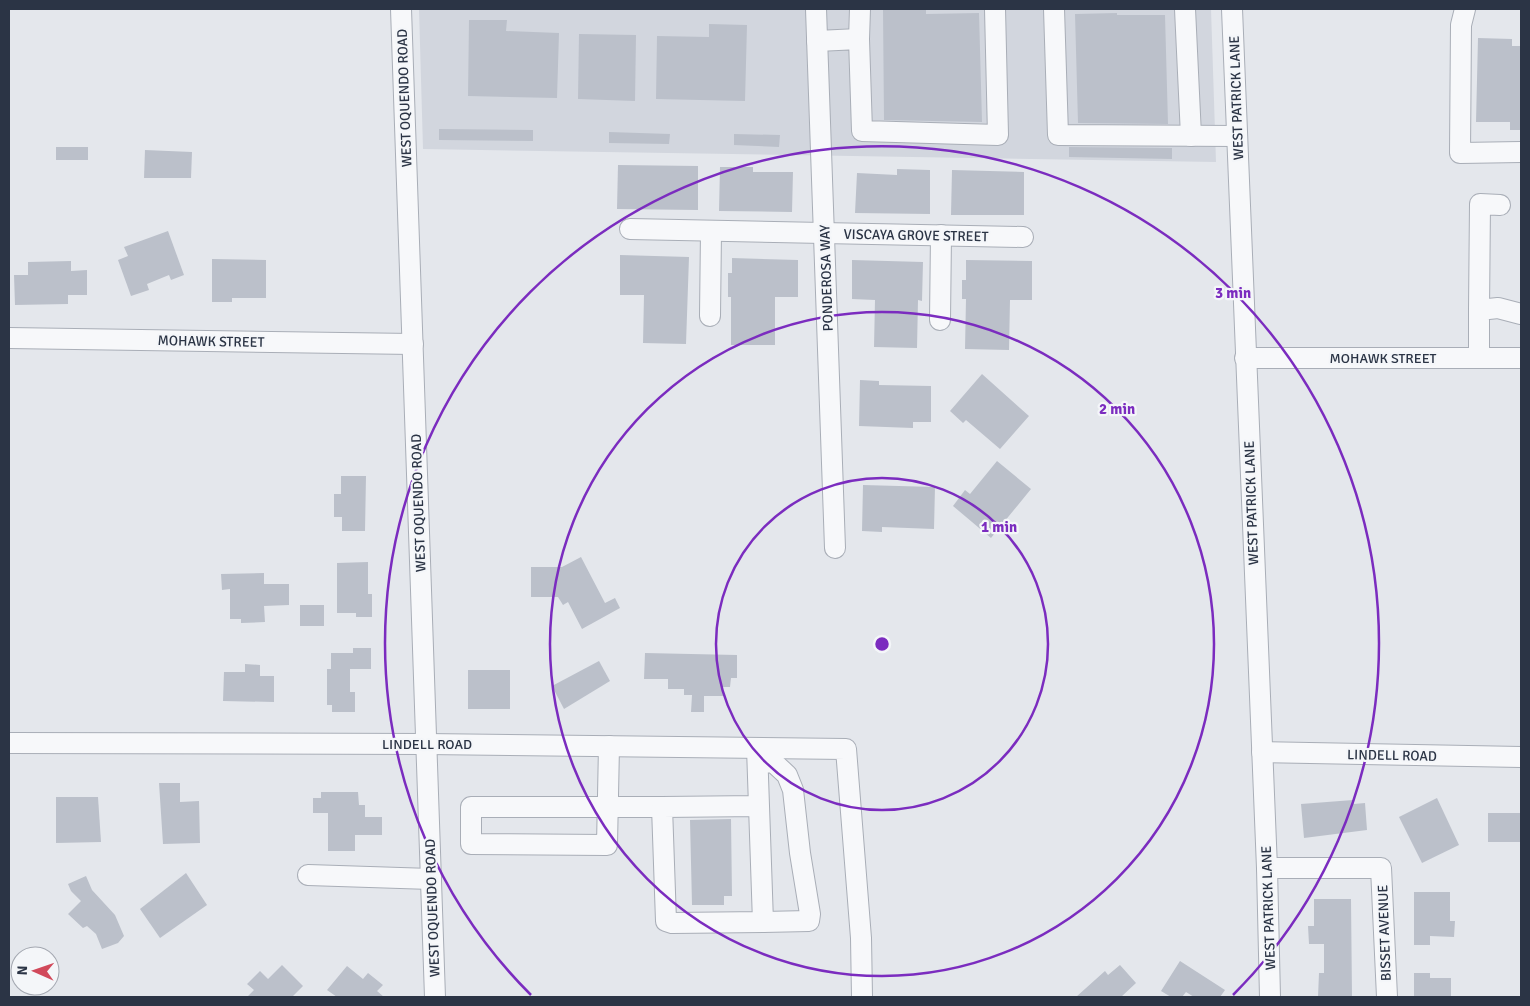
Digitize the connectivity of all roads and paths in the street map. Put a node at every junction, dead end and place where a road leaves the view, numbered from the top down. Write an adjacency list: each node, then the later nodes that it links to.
1 (401, 9): 25 (street, WEST OQUENDO ROAD)
2 (816, 9): 10 (street, PONDEROSA WAY)
3 (860, 9): 9 (street)
4 (995, 9): 9 (street)
5 (1054, 9): 11 (street)
6 (1185, 9): 11 (street)
7 (1232, 9): 12 (street, WEST PATRICK LANE)
8 (1465, 9): 13 (street)
9 (859, 39): 10 (street)
10 (817, 41): 17 (street, PONDEROSA WAY)
11 (1191, 136): 12 (street)
12 (1237, 136): 26 (street, WEST PATRICK LANE)
13 (1521, 152)
14 (1500, 205): 20 (street)
15 (630, 229): 16 (street, VISCAYA GROVE STREET)
16 (711, 231): 17 (street, VISCAYA GROVE STREET); 22 (street)
17 (824, 233): 18 (street, VISCAYA GROVE STREET); 29 (street, PONDEROSA WAY)
18 (941, 235): 19 (street, VISCAYA GROVE STREET); 23 (street)
19 (1023, 237)
20 (1479, 310): 21 (street); 27 (street)
21 (1521, 314)
22 (710, 316)
23 (940, 320)
24 (9, 338): 25 (street, MOHAWK STREET)
25 (413, 344): 31 (street, WEST OQUENDO ROAD)
26 (1245, 358): 27 (street, MOHAWK STREET); 33 (street, WEST PATRICK LANE)
27 (1479, 358): 28 (street, MOHAWK STREET)
28 (1521, 358)
29 (836, 548)
30 (9, 743): 31 (street, LINDELL ROAD)
31 (426, 744): 32 (street, LINDELL ROAD); 41 (street, WEST OQUENDO ROAD)
32 (609, 746): 34 (street, LINDELL ROAD); 36 (street)
33 (1262, 752): 35 (street, LINDELL ROAD); 39 (street, WEST PATRICK LANE)
34 (758, 755): 37 (street); 42 (street); 44 (street, LINDELL ROAD)
35 (1521, 757)
36 (608, 806): 36 (street); 38 (street)
37 (759, 806): 38 (street); 42 (street)
38 (662, 807): 42 (street)
39 (1267, 868): 45 (street, WEST PATRICK LANE); 46 (street, BISSET AVENUE)
40 (308, 875): 41 (street)
41 (431, 879): 43 (street, WEST OQUENDO ROAD)
42 (763, 922)
43 (435, 997)
44 (862, 997)
45 (1270, 997)
46 (1387, 997)

